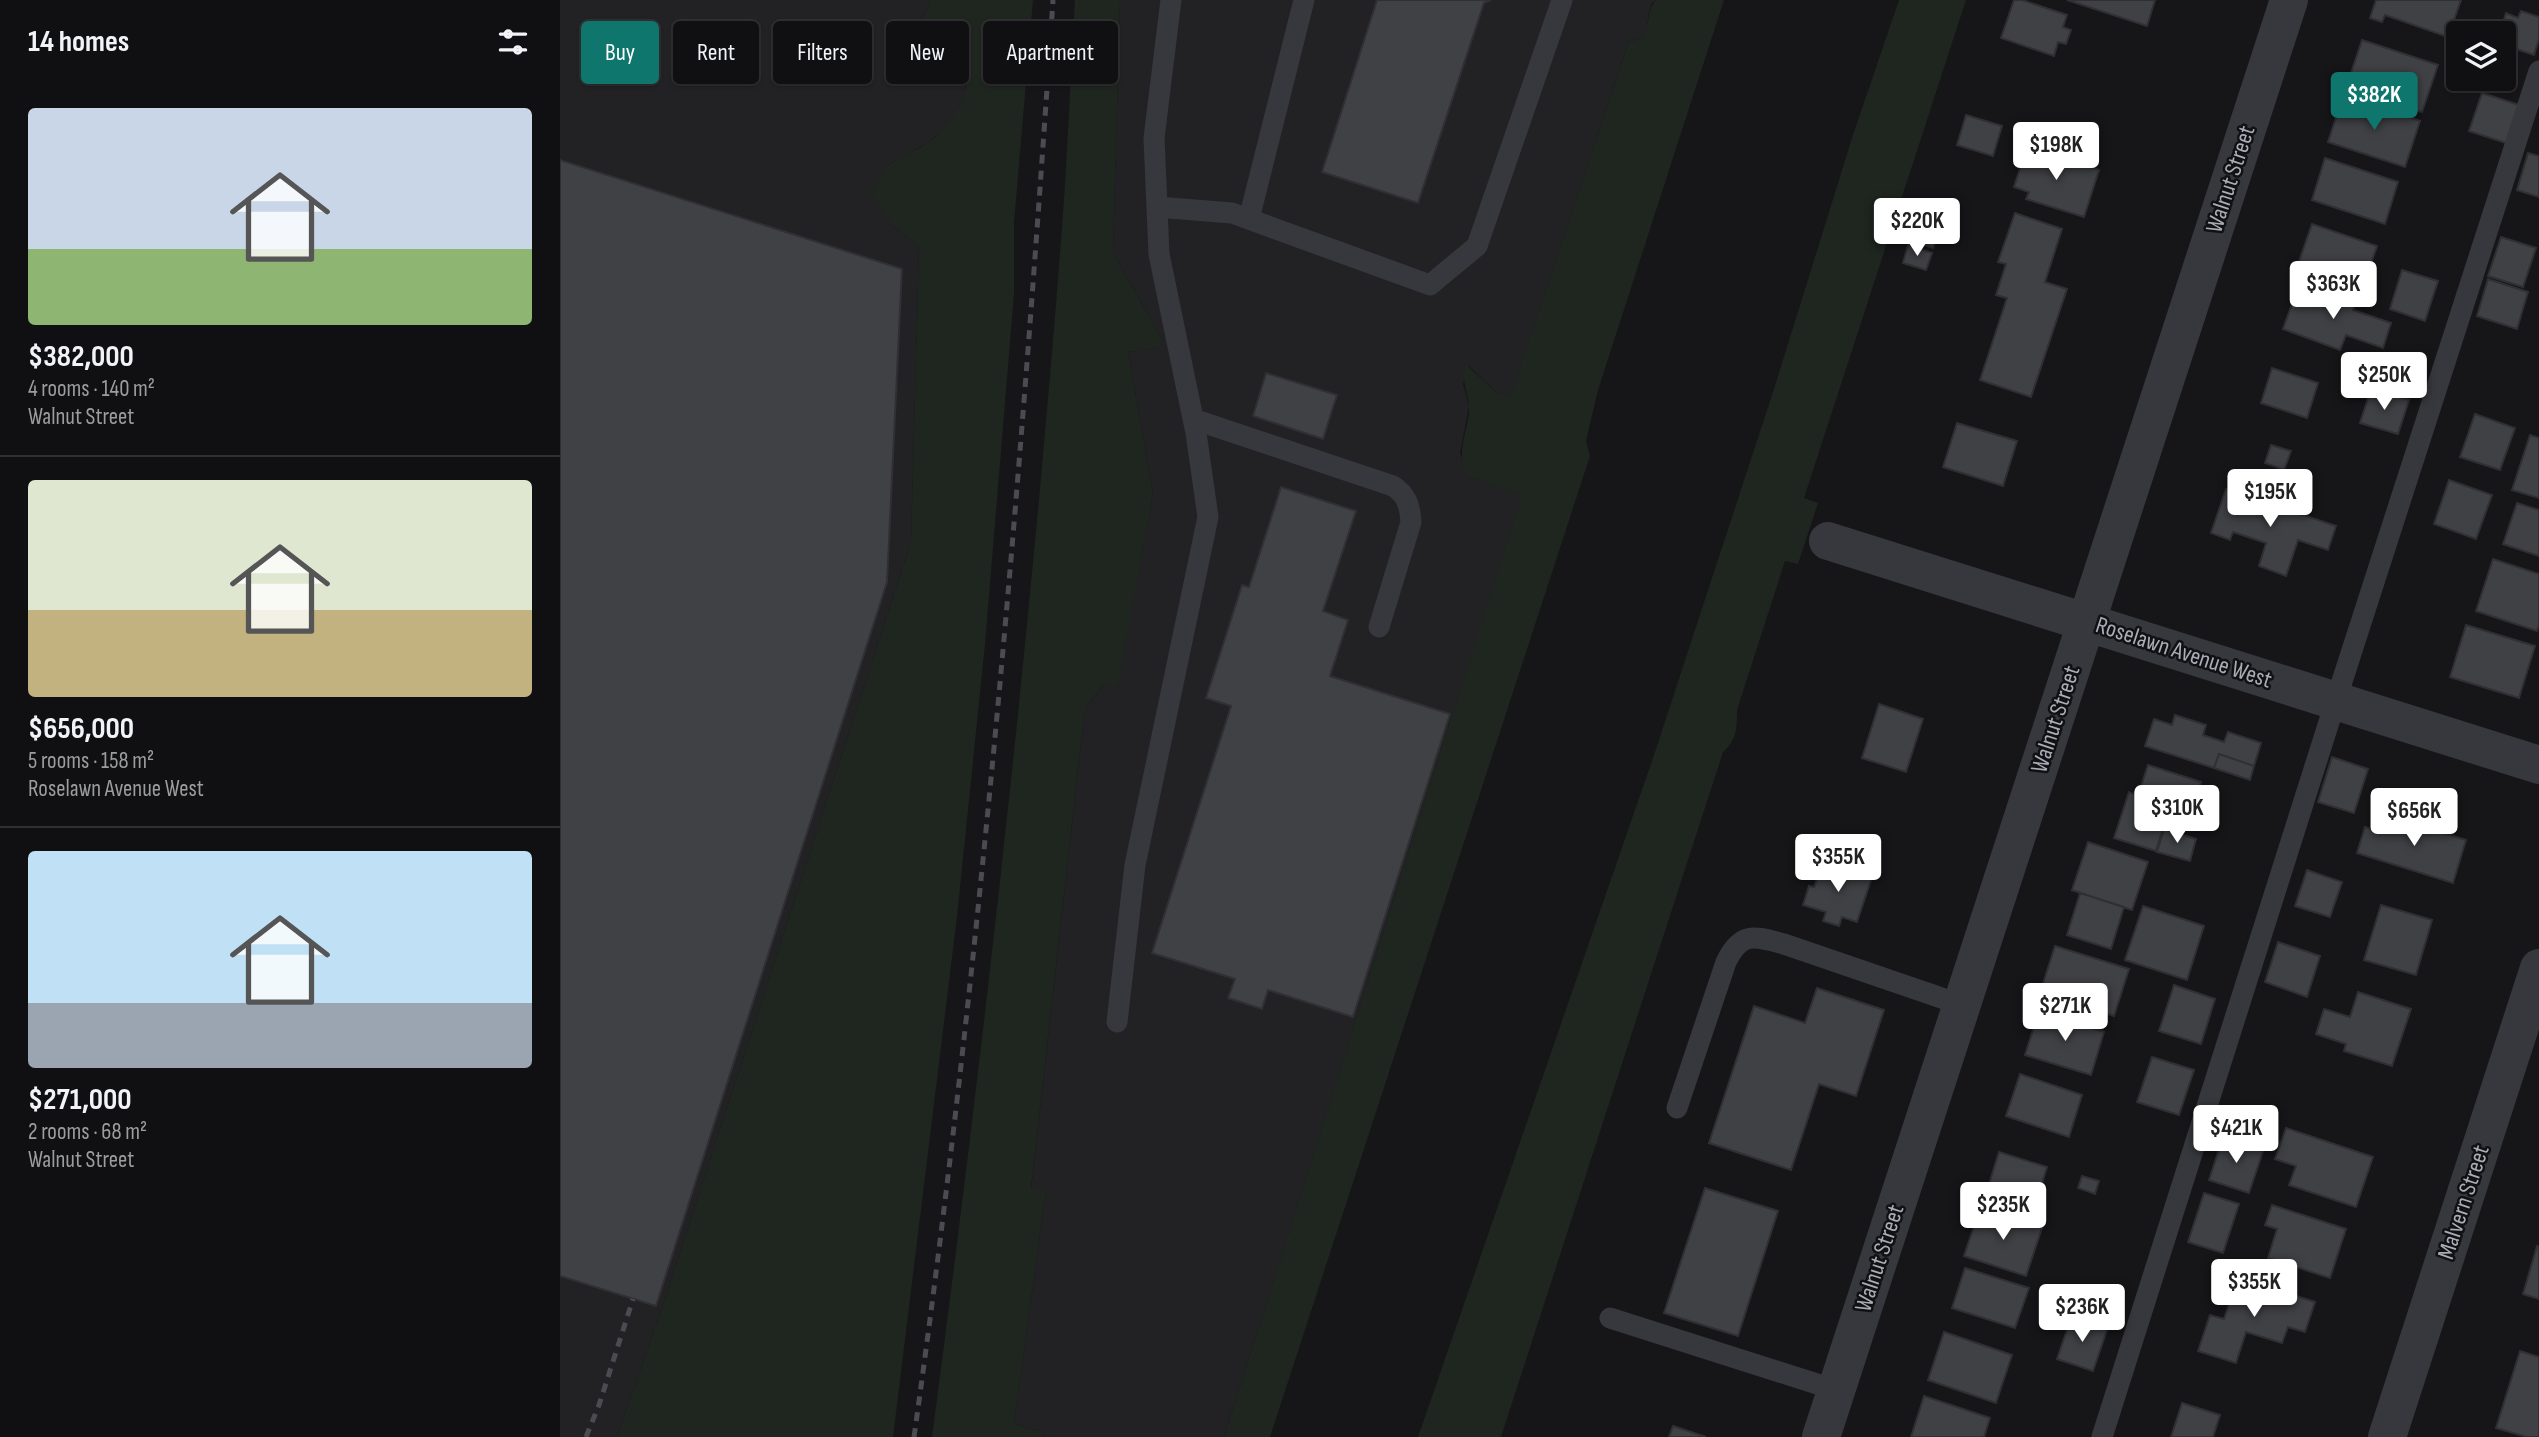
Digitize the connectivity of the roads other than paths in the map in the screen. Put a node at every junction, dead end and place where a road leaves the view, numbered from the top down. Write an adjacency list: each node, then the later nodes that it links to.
1 (1171, 0): 6 (lane)
2 (1304, 0): 7 (lane)
3 (1562, 0): 7 (lane)
4 (2289, 0): 10 (street, Walnut Street)
5 (2539, 71): 12 (lane)
6 (1157, 206): 7 (lane); 8 (lane)
7 (1249, 219)
8 (1193, 419): 11 (lane); 16 (lane)
9 (1828, 541): 10 (street, Roselawn Avenue West)
10 (2087, 621): 12 (street, Roselawn Avenue West); 15 (street, Walnut Street)
11 (1379, 627)
12 (2336, 700): 13 (street, Roselawn Avenue West); 21 (lane)
13 (2539, 765)
14 (2539, 968): 22 (street, Malvern Street)
15 (1962, 1005): 17 (lane); 19 (street, Walnut Street)
16 (1117, 1022)
17 (1677, 1108)
18 (1610, 1318): 19 (lane)
19 (1836, 1390): 20 (street, Walnut Street)
20 (1821, 1437)
21 (2102, 1437)
22 (2387, 1437)

